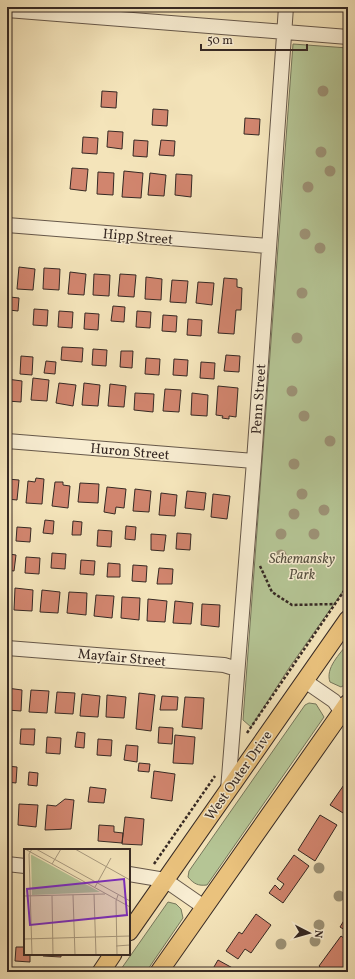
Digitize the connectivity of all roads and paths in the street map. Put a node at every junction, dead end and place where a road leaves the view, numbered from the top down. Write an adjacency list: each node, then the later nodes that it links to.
1 (286, 7): 3 (street, Penn Street)
2 (7, 10): 3 (street)
3 (284, 33): 4 (street); 6 (street, Penn Street)
4 (348, 38)
5 (7, 225): 6 (street, Hipp Street)
6 (268, 246): 8 (street, Penn Street)
7 (7, 441): 8 (street, Huron Street)
8 (254, 461): 14 (street, Penn Street)
9 (260, 566): 11 (path)
10 (348, 585): 11 (path)
11 (335, 604): 17 (path)
12 (348, 619): 15 (main road, West Outer Drive)
13 (7, 648): 14 (street, Mayfair Street)
14 (238, 669): 19 (street, Penn Street)
15 (305, 681): 16 (street); 19 (main road, West Outer Drive)
16 (346, 712): 25 (main road)
17 (247, 733)
18 (217, 774): 21 (path)
19 (228, 790): 24 (main road, West Outer Drive)
20 (7, 864): 22 (street)
21 (154, 864)
22 (24, 866)
23 (130, 874): 24 (street)
24 (166, 880): 25 (street); 26 (main road, West Outer Drive)
25 (204, 907): 29 (main road)
26 (130, 931)
27 (112, 955): 28 (main road)
28 (101, 972)
29 (159, 972)

